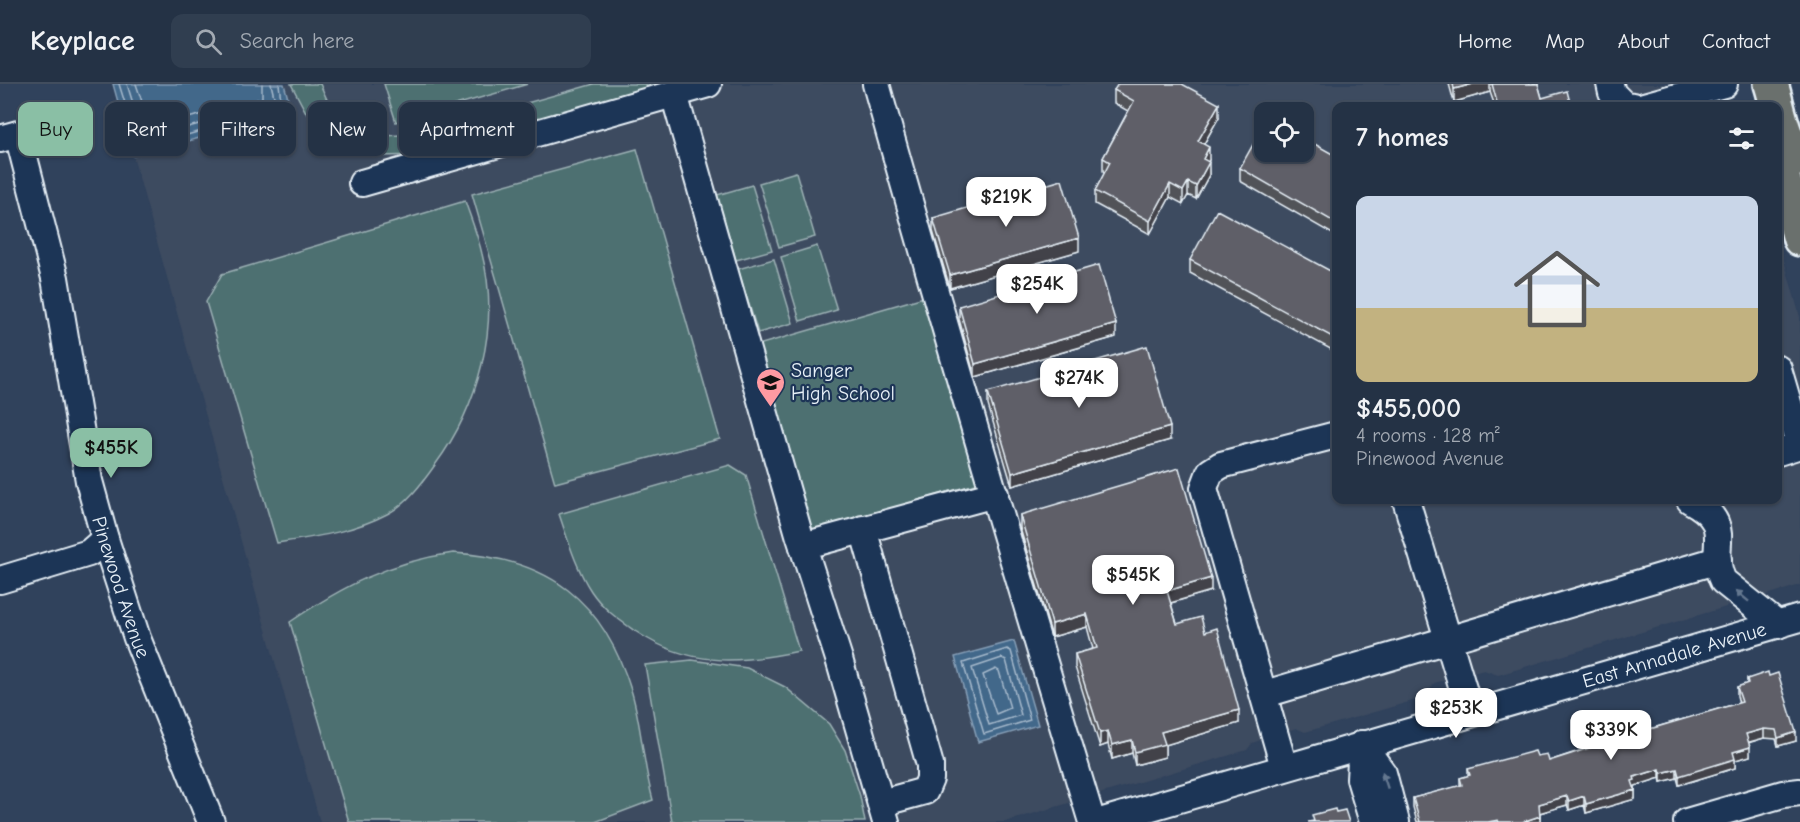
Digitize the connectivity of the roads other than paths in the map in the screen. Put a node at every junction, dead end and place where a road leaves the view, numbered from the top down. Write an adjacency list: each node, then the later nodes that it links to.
1 (708, 84): 8 (street)
2 (876, 84): 23 (street)
3 (1610, 84): 10 (street)
4 (1756, 84): 11 (main road)
5 (1771, 84): 12 (main road)
6 (1790, 84): 13 (main road)
7 (1707, 86): 9 (street)
8 (674, 94): 17 (street); 28 (street)
9 (1654, 97)
10 (1621, 102)
11 (1761, 102)
12 (1776, 102)
13 (1800, 118)
14 (1782, 122): 16 (main road)
15 (9, 137): 27 (street, Pinewood Avenue)
16 (1787, 168): 18 (main road)
17 (362, 183)
18 (1800, 239)
19 (1782, 383): 21 (street)
20 (1332, 436): 34 (street)
21 (1800, 445): 22 (street)
22 (1782, 451)
23 (995, 494): 26 (street); 41 (street)
24 (1407, 504): 33 (street)
25 (1696, 504): 29 (street)
26 (863, 529): 28 (street); 39 (street)
27 (105, 539): 30 (street); 31 (street); 40 (street, Pinewood Avenue)
28 (803, 546): 39 (street)
29 (1718, 561): 32 (street, one-way to 29); 33 (street)
30 (0, 562)
31 (0, 580)
32 (1789, 621): 35 (street, East Annadale Avenue)
33 (1448, 640): 34 (street); 35 (street)
34 (1265, 694): 37 (street)
35 (1470, 712): 36 (street, East Annadale Avenue)
36 (1362, 744): 37 (street, East Annadale Avenue); 43 (street); 44 (street, one-way to 36)
37 (1284, 767): 42 (street, East Annadale Avenue)
38 (1800, 792): 45 (street)
39 (883, 813)
40 (211, 822)
41 (1092, 822)
42 (1100, 822)
43 (1373, 822)
44 (1396, 822)
45 (1687, 822)

